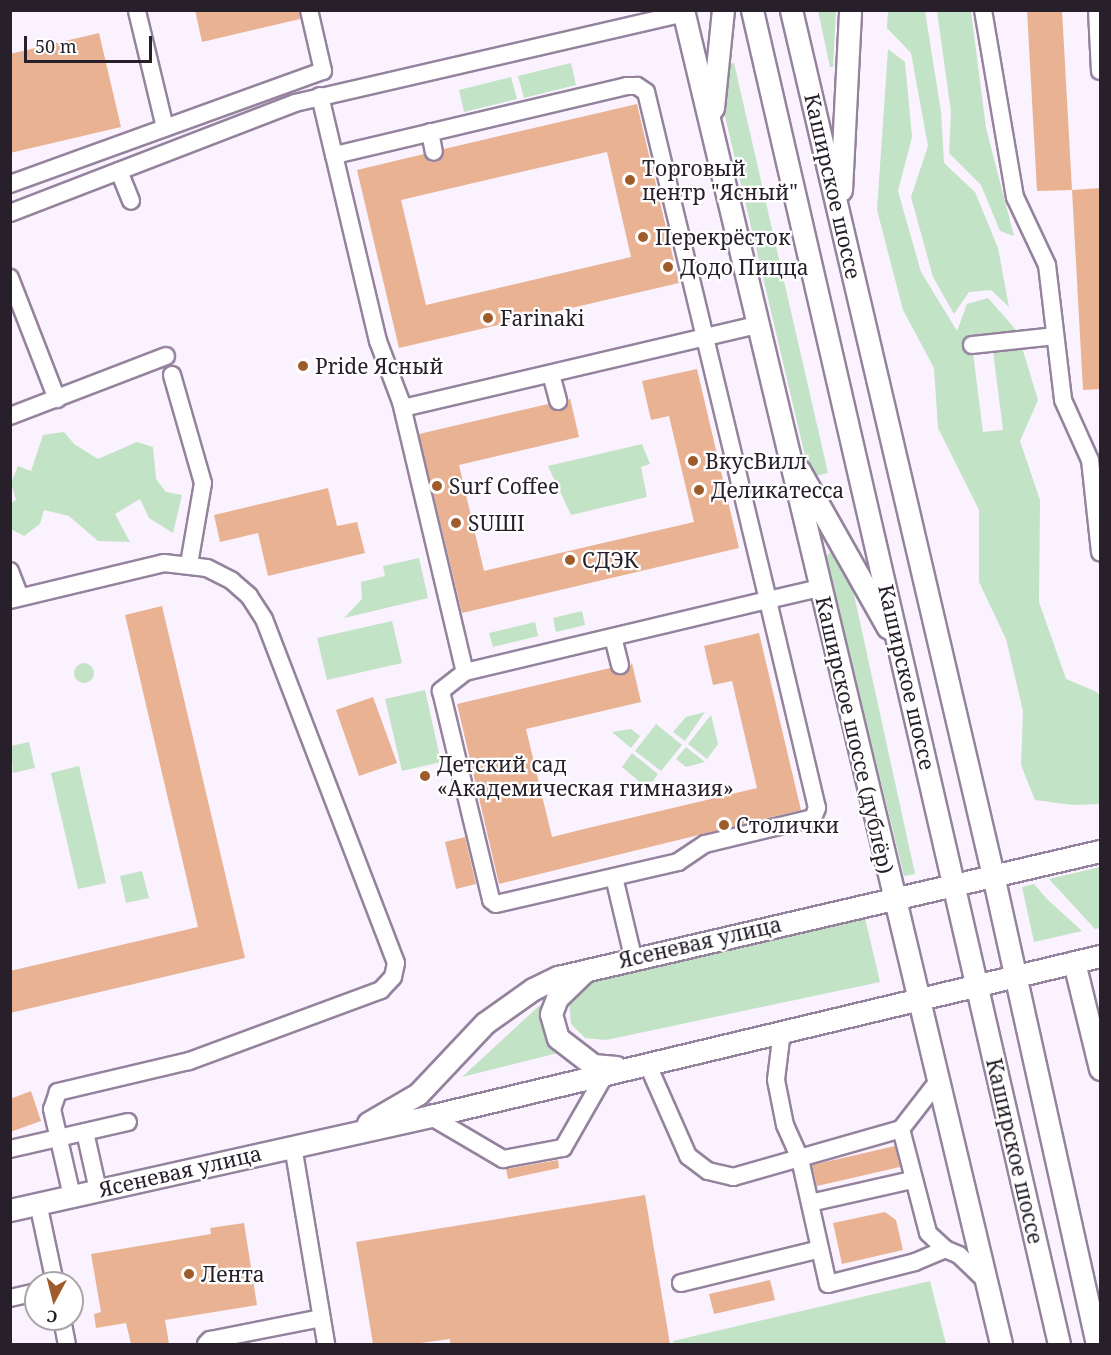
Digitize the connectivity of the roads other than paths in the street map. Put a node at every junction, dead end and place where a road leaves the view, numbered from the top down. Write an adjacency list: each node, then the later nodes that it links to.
1 (309, 10): 13 (street)
2 (723, 10): 12 (main road)
3 (752, 10): 42 (main road, Каширское шоссе)
4 (791, 10): 21 (main road, Каширское шоссе)
5 (850, 10): 21 (main road)
6 (983, 10): 24 (street)
7 (1097, 10): 10 (street)
8 (137, 11): 13 (street)
9 (683, 12): 11 (street); 12 (main road, Каширское шоссе (дублёр))
10 (1101, 71)
11 (320, 96): 16 (street); 17 (street)
12 (711, 124): 23 (main road, Каширское шоссе (дублёр))
13 (165, 128): 18 (street)
14 (430, 132): 15 (street); 16 (street); 25 (street)
15 (434, 152)
16 (334, 155): 32 (street)
17 (119, 171): 19 (street); 20 (street)
18 (10, 184)
19 (131, 201)
20 (10, 213)
21 (842, 221): 46 (main road, Каширское шоссе)
22 (10, 278): 30 (street)
23 (758, 325): 25 (street); 34 (main road, Каширское шоссе (дублёр))
24 (1055, 336): 26 (street); 35 (street)
25 (706, 337): 28 (street); 40 (street)
26 (972, 345)
27 (166, 356): 30 (street)
28 (551, 374): 31 (street); 32 (street)
29 (172, 375): 36 (street)
30 (57, 399): 33 (street)
31 (558, 401)
32 (403, 408): 44 (street)
33 (10, 416)
34 (788, 448): 38 (main road, Каширское шоссе (дублёр)); 42 (main road)
35 (1101, 552)
36 (189, 564): 39 (street); 67 (street)
37 (10, 571): 39 (street)
38 (820, 588): 40 (street); 49 (main road, Каширское шоссе (дублёр))
39 (15, 599)
40 (768, 600): 41 (street); 47 (street)
41 (613, 637): 43 (street); 44 (street)
42 (901, 652): 48 (main road, Каширское шоссе)
43 (620, 666)
44 (465, 672): 47 (street)
45 (1101, 851): 46 (main road, Ясеневая улица)
46 (993, 875): 48 (main road, Ясеневая улица); 54 (main road, Каширское шоссе)
47 (614, 877): 51 (street)
48 (955, 884): 49 (main road, Ясеневая улица); 55 (main road, Каширское шоссе)
49 (893, 898): 51 (main road, Ясеневая улица); 56 (main road, Каширское шоссе (дублёр))
50 (1101, 956): 52 (main road, Ясеневая улица)
51 (633, 957): 53 (main road, Ясеневая улица)
52 (1074, 962): 54 (main road, Ясеневая улица); 59 (main road)
53 (594, 966): 60 (main road); 66 (main road, Ясеневая улица)
54 (1015, 975): 55 (main road, Ясеневая улица); 87 (main road, Каширское шоссе)
55 (978, 984): 56 (main road, Ясеневая улица); 86 (main road, Каширское шоссе)
56 (917, 998): 57 (main road, Ясеневая улица); 61 (main road, Каширское шоссе (дублёр))
57 (782, 1030): 58 (main road, Ясеневая улица); 70 (street)
58 (647, 1063): 60 (main road, Ясеневая улица); 70 (street)
59 (1101, 1069)
60 (616, 1071): 62 (main road, Ясеневая улица); 62 (street)
61 (939, 1080): 64 (street); 81 (main road, Каширское шоссе (дублёр))
62 (430, 1116): 66 (main road, Ясеневая улица)
63 (128, 1122): 65 (street)
64 (900, 1129): 70 (street); 71 (street)
65 (85, 1132): 67 (street); 72 (street)
66 (350, 1133): 68 (main road, Ясеневая улица)
67 (59, 1138): 69 (street); 73 (street)
68 (293, 1146): 72 (main road, Ясеневая улица); 82 (street)
69 (10, 1149)
70 (800, 1159): 75 (street)
71 (912, 1180): 75 (street); 78 (street)
72 (98, 1190): 73 (main road, Ясеневая улица)
73 (72, 1196): 74 (main road, Ясеневая улица)
74 (38, 1203): 76 (main road, Ясеневая улица); 79 (street)
75 (810, 1203): 77 (street)
76 (10, 1210)
77 (820, 1249): 78 (street); 80 (street)
78 (952, 1252): 81 (street)
79 (52, 1271)
80 (681, 1283)
81 (988, 1283): 85 (main road, Каширское шоссе (дублёр))
82 (321, 1318): 83 (street); 84 (street)
83 (206, 1344)
84 (326, 1344)
85 (1001, 1344)
86 (1059, 1344)
87 (1097, 1344)

